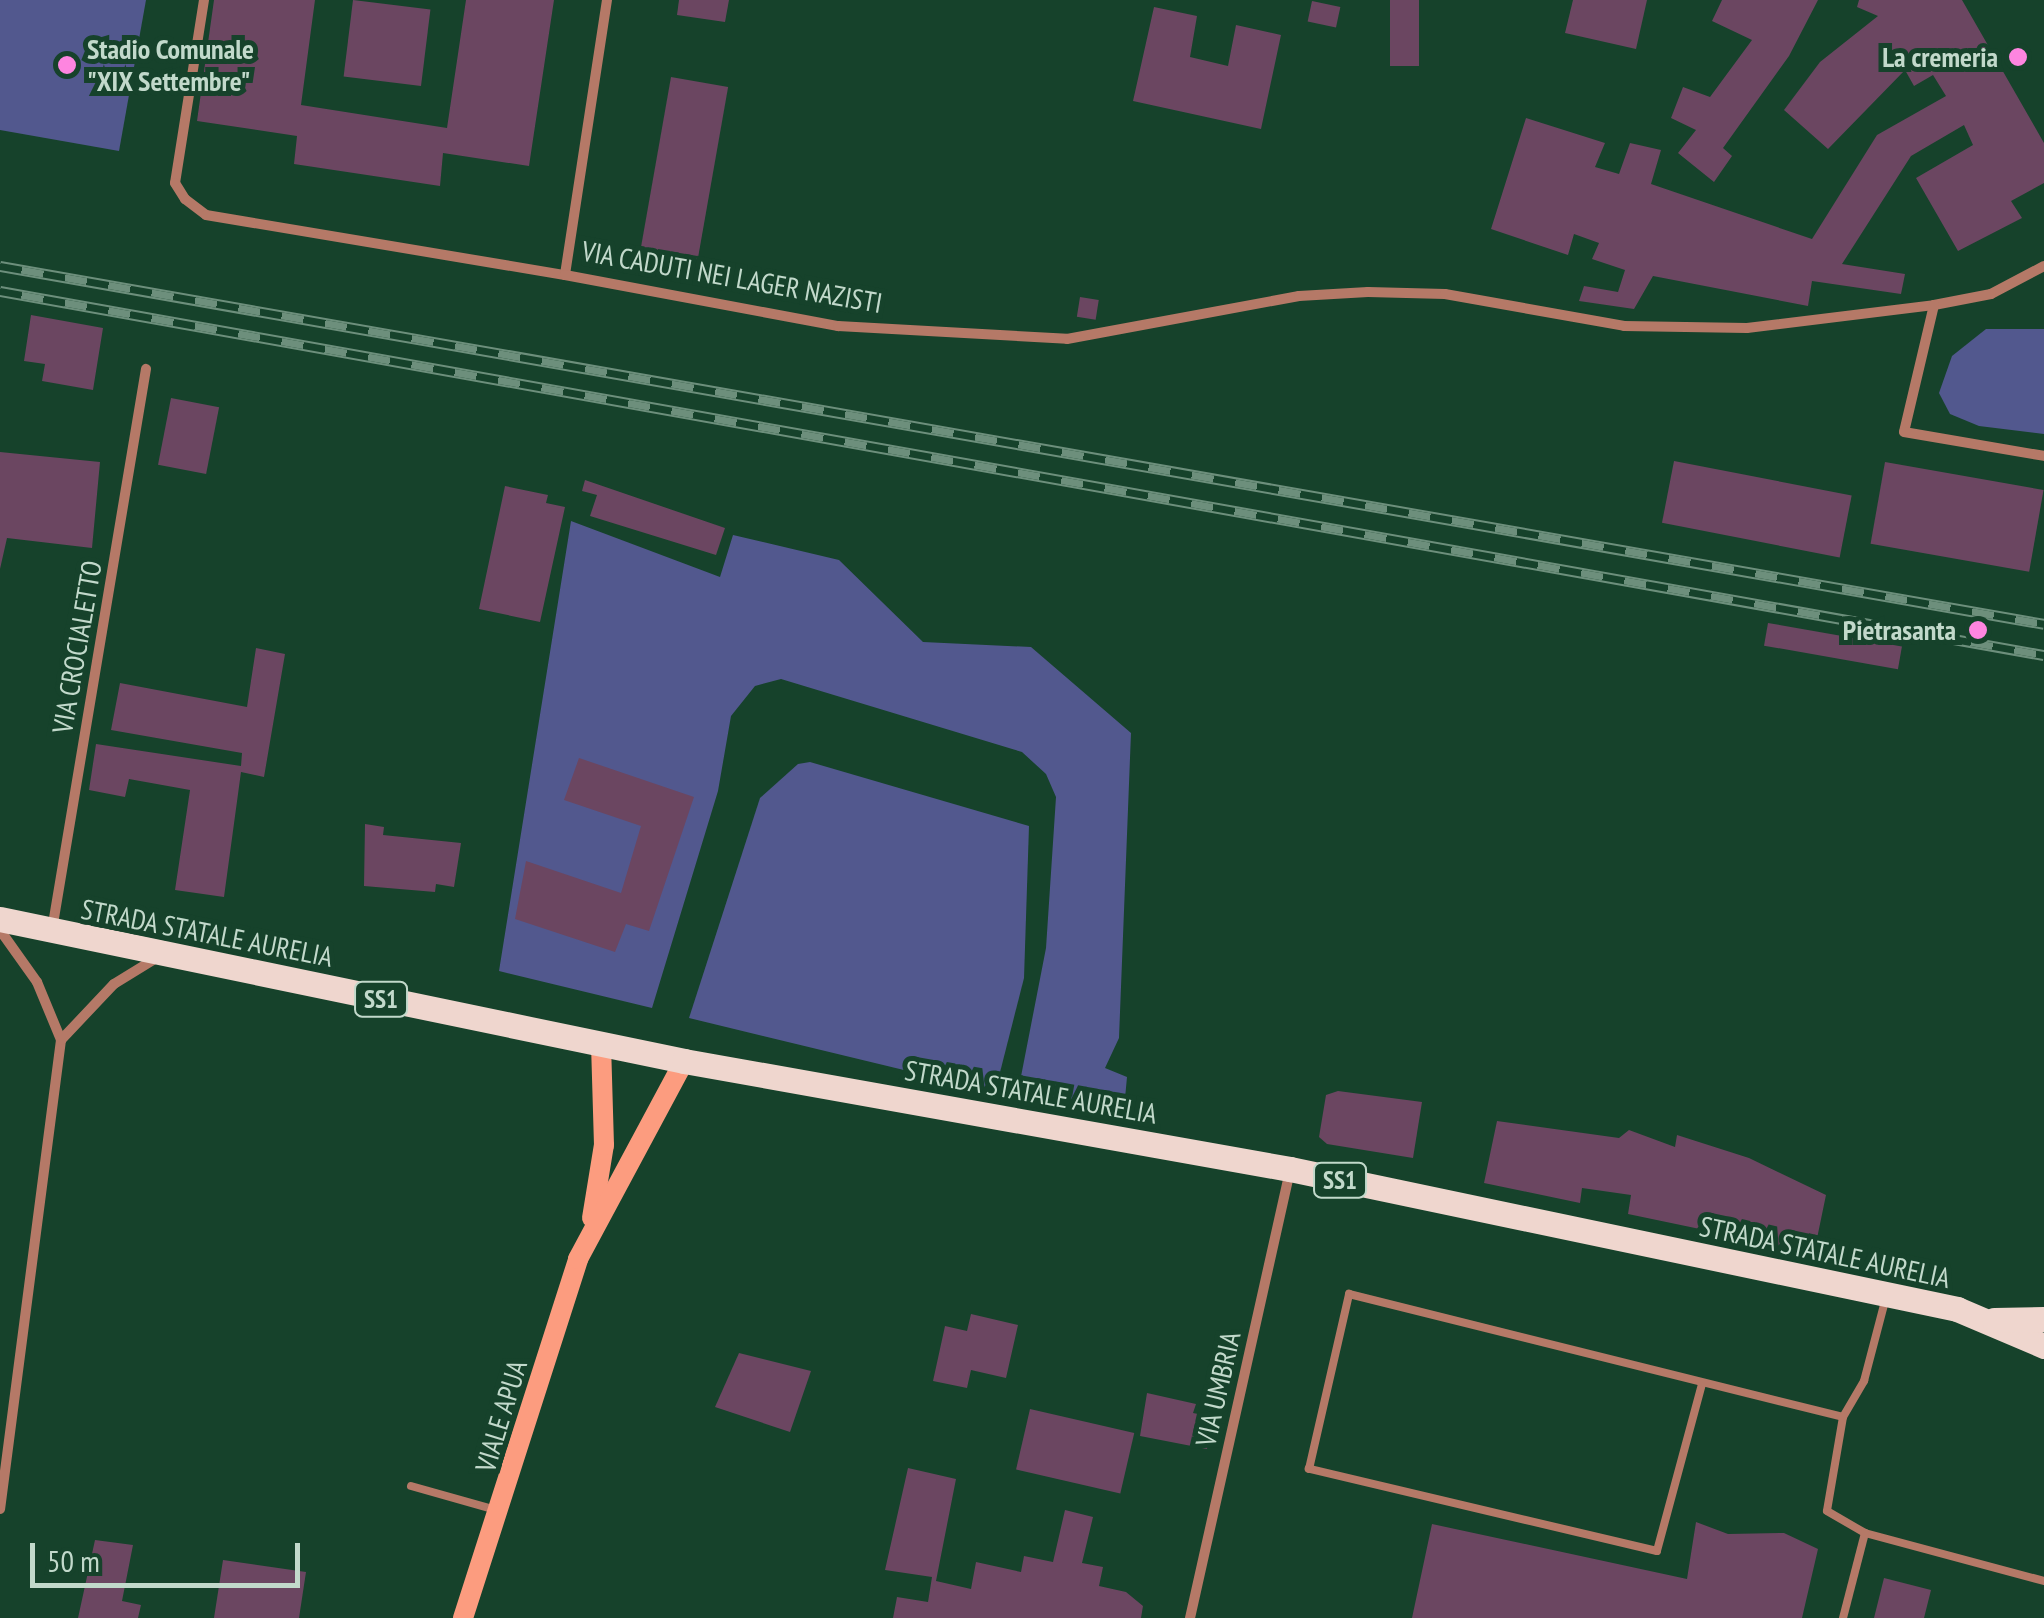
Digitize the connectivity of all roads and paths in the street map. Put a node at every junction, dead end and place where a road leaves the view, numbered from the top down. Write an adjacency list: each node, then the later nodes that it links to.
1 (204, 0): 4 (street)
2 (607, 0): 4 (street, VIA CADUTI NEI LAGER NAZISTI)
3 (2044, 266): 5 (street, VIA CADUTI NEI LAGER NAZISTI)
4 (565, 275): 5 (street, VIA CADUTI NEI LAGER NAZISTI)
5 (1934, 304): 7 (street)
6 (146, 369): 10 (street, VIA CROCIALETTO)
7 (2044, 456)
8 (0, 919): 10 (main road, STRADA STATALE AURELIA / SS1)
9 (0, 930): 12 (street)
10 (52, 933): 11 (main road, STRADA STATALE AURELIA / SS1)
11 (161, 955): 12 (street); 13 (main road, STRADA STATALE AURELIA / SS1)
12 (61, 1040): 24 (street)
13 (601, 1043): 14 (main road, STRADA STATALE AURELIA / SS1); 16 (street, VIALE APUA)
14 (684, 1061): 15 (main road, STRADA STATALE AURELIA / SS1); 16 (street, VIALE APUA)
15 (1290, 1170): 17 (main road, STRADA STATALE AURELIA / SS1); 29 (street, VIA UMBRIA)
16 (590, 1230): 25 (street, VIALE APUA)
17 (1887, 1296): 19 (main road, STRADA STATALE AURELIA / SS1); 22 (lane)
18 (2044, 1319): 19 (main road)
19 (1991, 1320): 20 (main road, STRADA STATALE AURELIA / SS1)
20 (2044, 1346)
21 (1702, 1384): 21 (lane); 22 (lane)
22 (1843, 1417): 26 (lane)
23 (411, 1486): 25 (lane)
24 (0, 1509)
25 (500, 1512): 28 (street, VIALE APUA)
26 (1865, 1533): 27 (lane); 30 (lane)
27 (2044, 1581)
28 (463, 1618)
29 (1190, 1618)
30 (1843, 1618)

